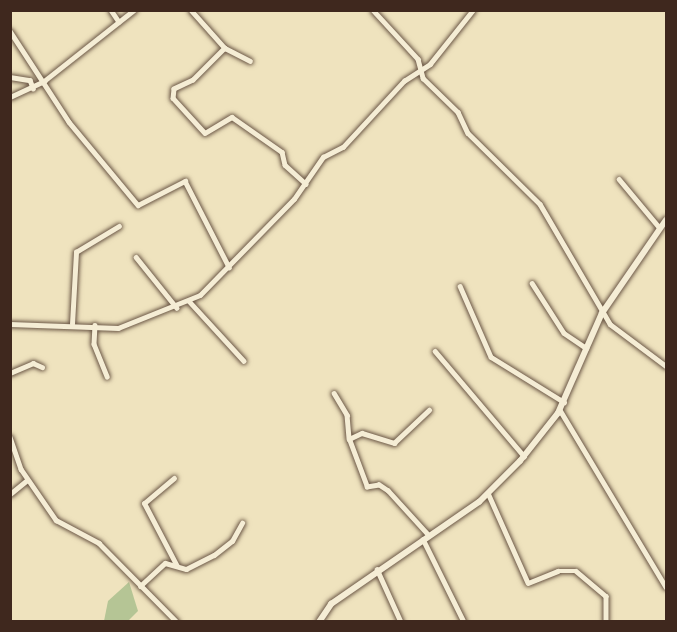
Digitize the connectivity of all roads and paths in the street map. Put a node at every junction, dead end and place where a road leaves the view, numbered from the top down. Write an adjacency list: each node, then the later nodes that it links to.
1 (111, 10): 8 (street)
2 (134, 10): 8 (street)
3 (191, 10): 10 (street)
4 (373, 10): 7 (street)
5 (385, 10): 7 (street)
6 (473, 10): 12 (street)
7 (378, 16): 12 (street)
8 (119, 22): 14 (street)
9 (10, 31): 14 (street)
10 (225, 48): 11 (street); 18 (street)
11 (249, 61)
12 (420, 68): 18 (street); 28 (street)
13 (10, 77): 15 (street)
14 (44, 81): 15 (street); 23 (street)
15 (33, 87): 16 (street)
16 (10, 98)
17 (619, 179): 21 (street)
18 (306, 184): 23 (street)
19 (666, 220): 21 (main road)
20 (119, 226): 30 (street)
21 (659, 227): 28 (main road)
22 (136, 257): 27 (street)
23 (229, 267): 26 (street)
24 (532, 283): 32 (street)
25 (460, 286): 40 (street)
26 (189, 301): 27 (street); 34 (street)
27 (177, 308): 31 (street)
28 (602, 313): 32 (main road); 35 (street)
29 (10, 324): 30 (street)
30 (72, 324): 31 (street)
31 (95, 325): 38 (street)
32 (586, 348): 40 (main road)
33 (435, 351): 45 (street)
34 (244, 362)
35 (666, 366)
36 (42, 367): 37 (street)
37 (10, 373)
38 (107, 376)
39 (334, 393): 44 (street)
40 (564, 402): 42 (main road)
41 (429, 410): 44 (street)
42 (560, 410): 45 (main road); 55 (street)
43 (10, 437): 47 (street)
44 (349, 439): 51 (street)
45 (524, 456): 48 (main road)
46 (174, 478): 52 (street)
47 (27, 480): 49 (street); 54 (street)
48 (488, 493): 51 (main road); 60 (street)
49 (10, 494)
50 (242, 523): 52 (street)
51 (426, 537): 53 (main road); 59 (street)
52 (177, 566): 54 (street)
53 (376, 569): 57 (main road); 58 (street)
54 (140, 586): 56 (street)
55 (666, 587)
56 (177, 621)
57 (319, 621)
58 (401, 621)
59 (464, 621)
60 (606, 621)

